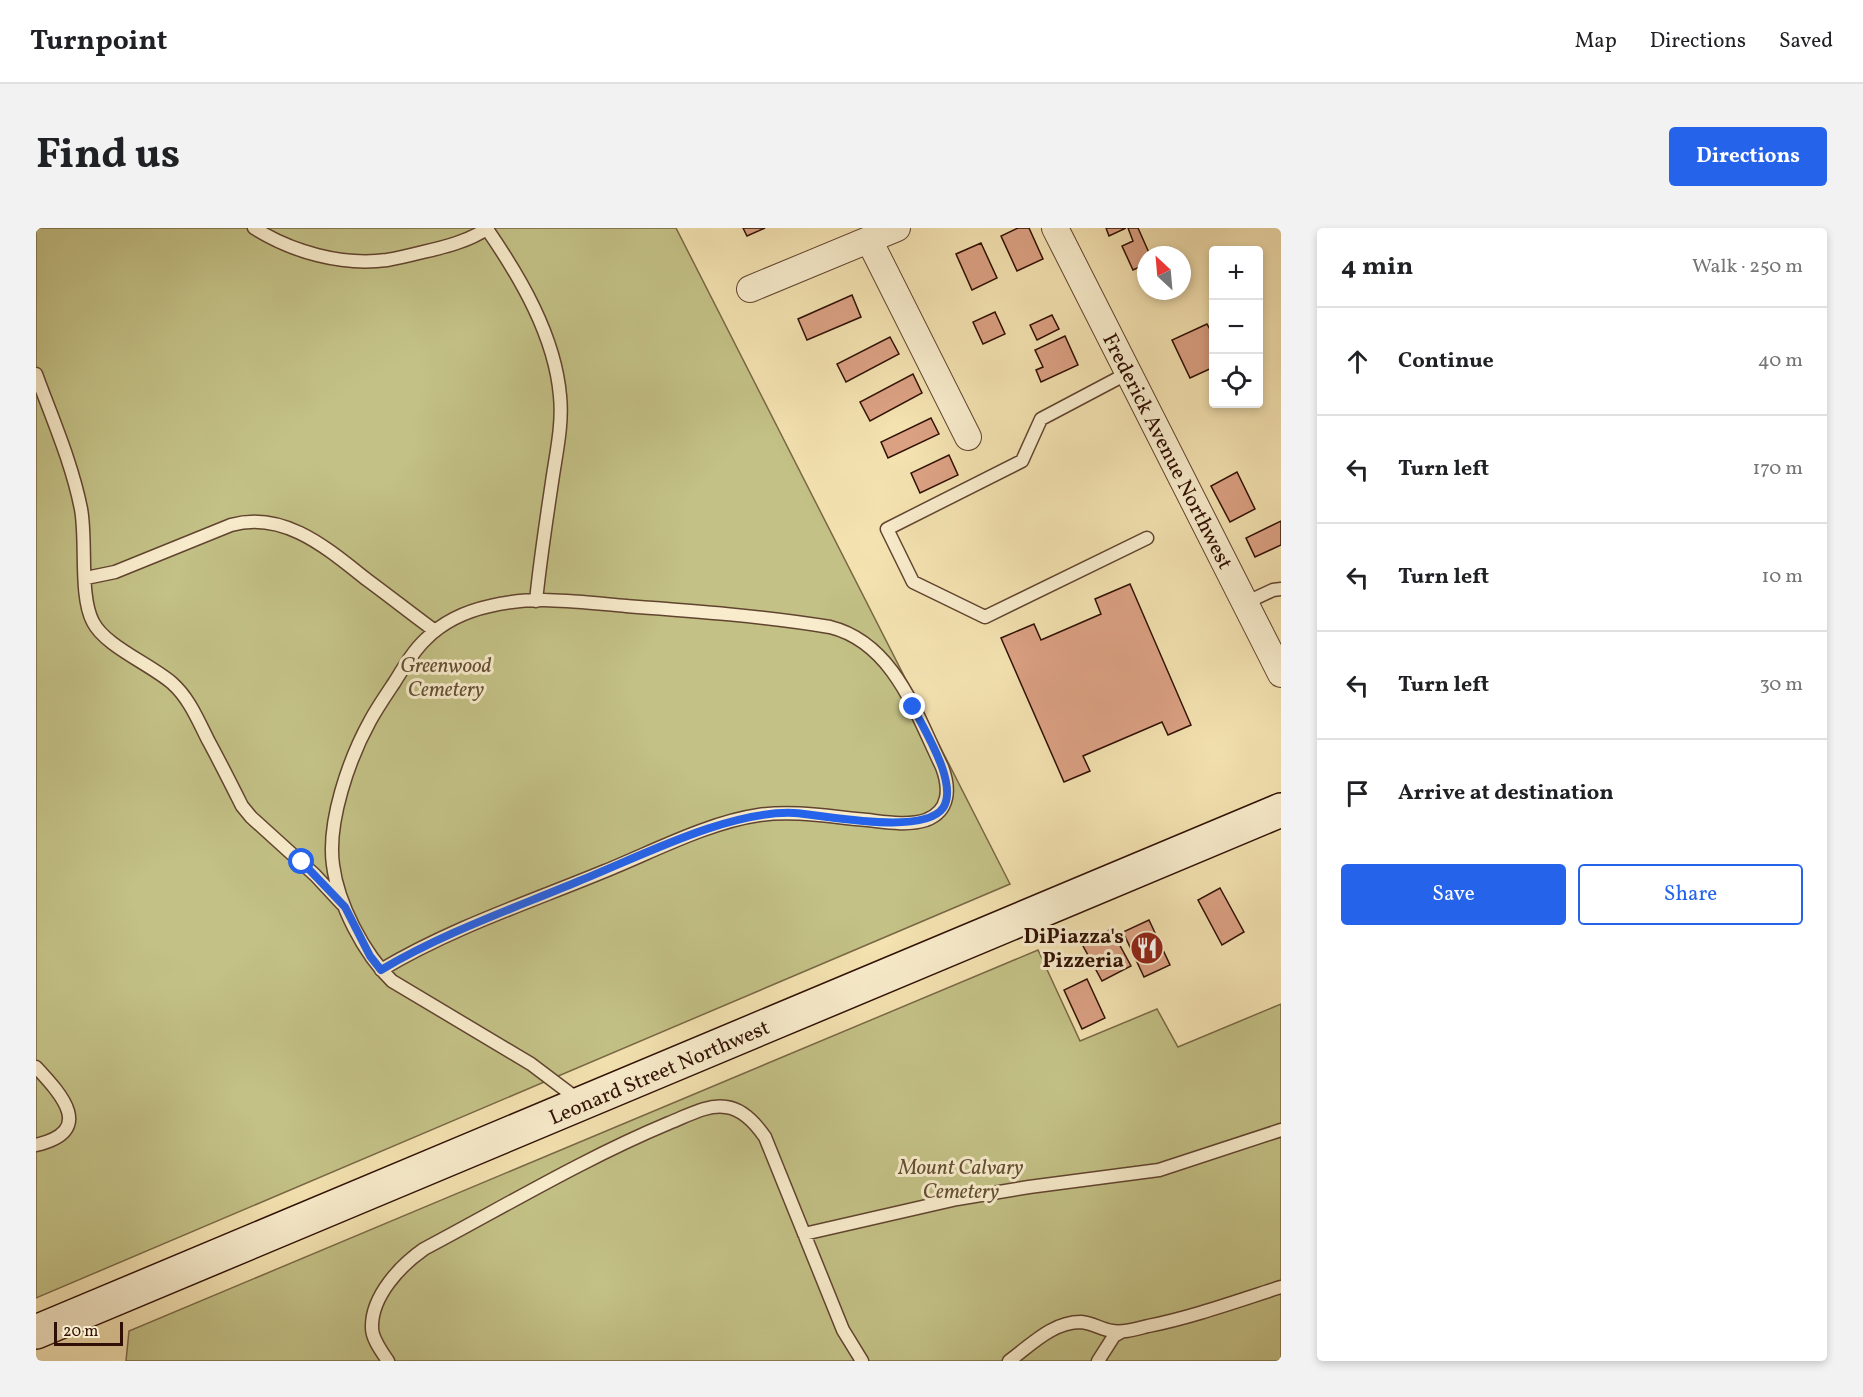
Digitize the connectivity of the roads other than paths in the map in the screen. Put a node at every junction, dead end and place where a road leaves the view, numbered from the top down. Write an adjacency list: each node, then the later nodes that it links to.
1 (254, 228): 2 (lane)
2 (487, 228): 13 (lane)
3 (897, 228): 5 (street)
4 (1055, 228): 7 (street, Frederick Avenue Northwest)
5 (869, 240): 6 (street); 9 (street)
6 (750, 289)
7 (1128, 373): 10 (lane); 14 (street, Frederick Avenue Northwest)
8 (36, 374): 11 (lane)
9 (968, 437)
10 (1147, 538)
11 (86, 578): 15 (lane); 18 (lane)
12 (1281, 588): 14 (lane)
13 (536, 601): 15 (lane); 19 (lane)
14 (1245, 603): 16 (street, Frederick Avenue Northwest)
15 (435, 631): 18 (lane)
16 (1281, 674)
17 (1281, 810): 21 (main road, Leonard Street Northwest)
18 (345, 907): 19 (lane)
19 (381, 970): 21 (lane)
20 (36, 1067): 23 (lane)
21 (583, 1104): 26 (main road, Leonard Street Northwest)
22 (1281, 1130): 24 (lane)
23 (36, 1145)
24 (804, 1234): 28 (lane); 29 (lane)
25 (1281, 1287): 27 (lane)
26 (36, 1332)
27 (1122, 1332): 30 (lane); 31 (lane)
28 (388, 1361)
29 (862, 1361)
30 (1009, 1361)
31 (1098, 1361)

